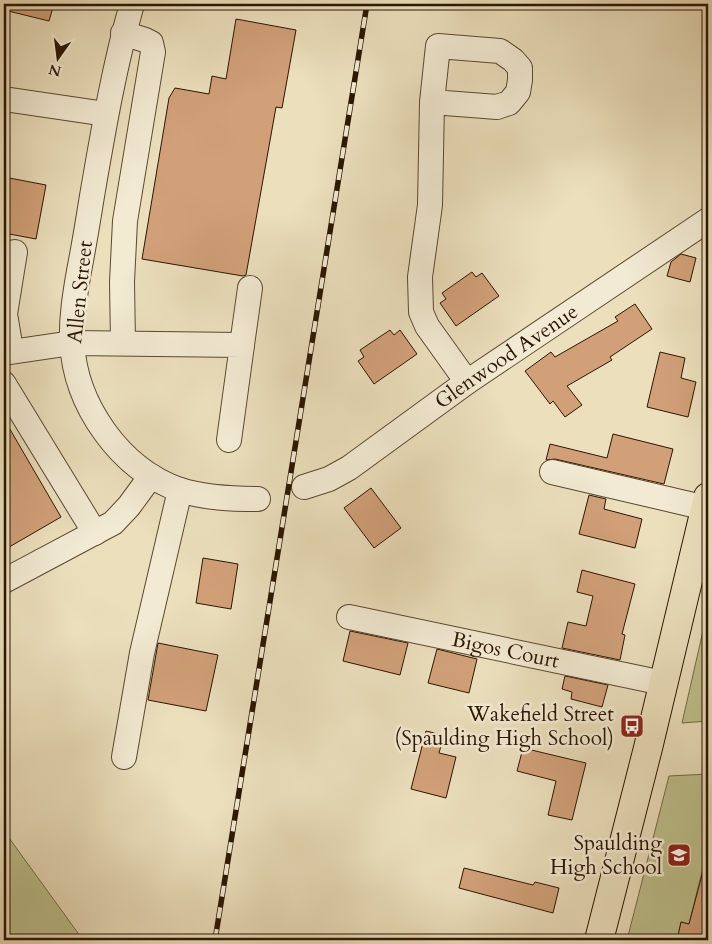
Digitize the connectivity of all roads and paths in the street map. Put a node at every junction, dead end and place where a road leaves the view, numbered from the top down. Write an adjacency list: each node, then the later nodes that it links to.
1 (132, 4): 2 (street, Allen Street)
2 (123, 34): 5 (street, Allen Street); 10 (street)
3 (4, 99): 5 (street)
4 (432, 102): 13 (street)
5 (106, 114): 9 (street, Allen Street)
6 (708, 220): 13 (street, Glenwood Avenue)
7 (15, 252): 12 (street)
8 (250, 288): 11 (street)
9 (72, 343): 10 (street); 12 (street); 17 (street, Allen Street)
10 (123, 343): 11 (street)
11 (242, 345): 15 (street)
12 (8, 352)
13 (467, 382): 18 (street, Glenwood Avenue)
14 (4, 384): 22 (street)
15 (229, 440)
16 (552, 472): 21 (street)
17 (151, 476): 19 (street, Allen Street); 22 (street)
18 (304, 488)
19 (180, 490): 20 (street, Allen Street); 26 (street)
20 (258, 499)
21 (707, 503): 25 (main road)
22 (95, 533): 23 (street)
23 (4, 581)
24 (349, 617): 25 (street, Bigos Court)
25 (663, 683): 27 (main road)
26 (124, 757)
27 (599, 940)

